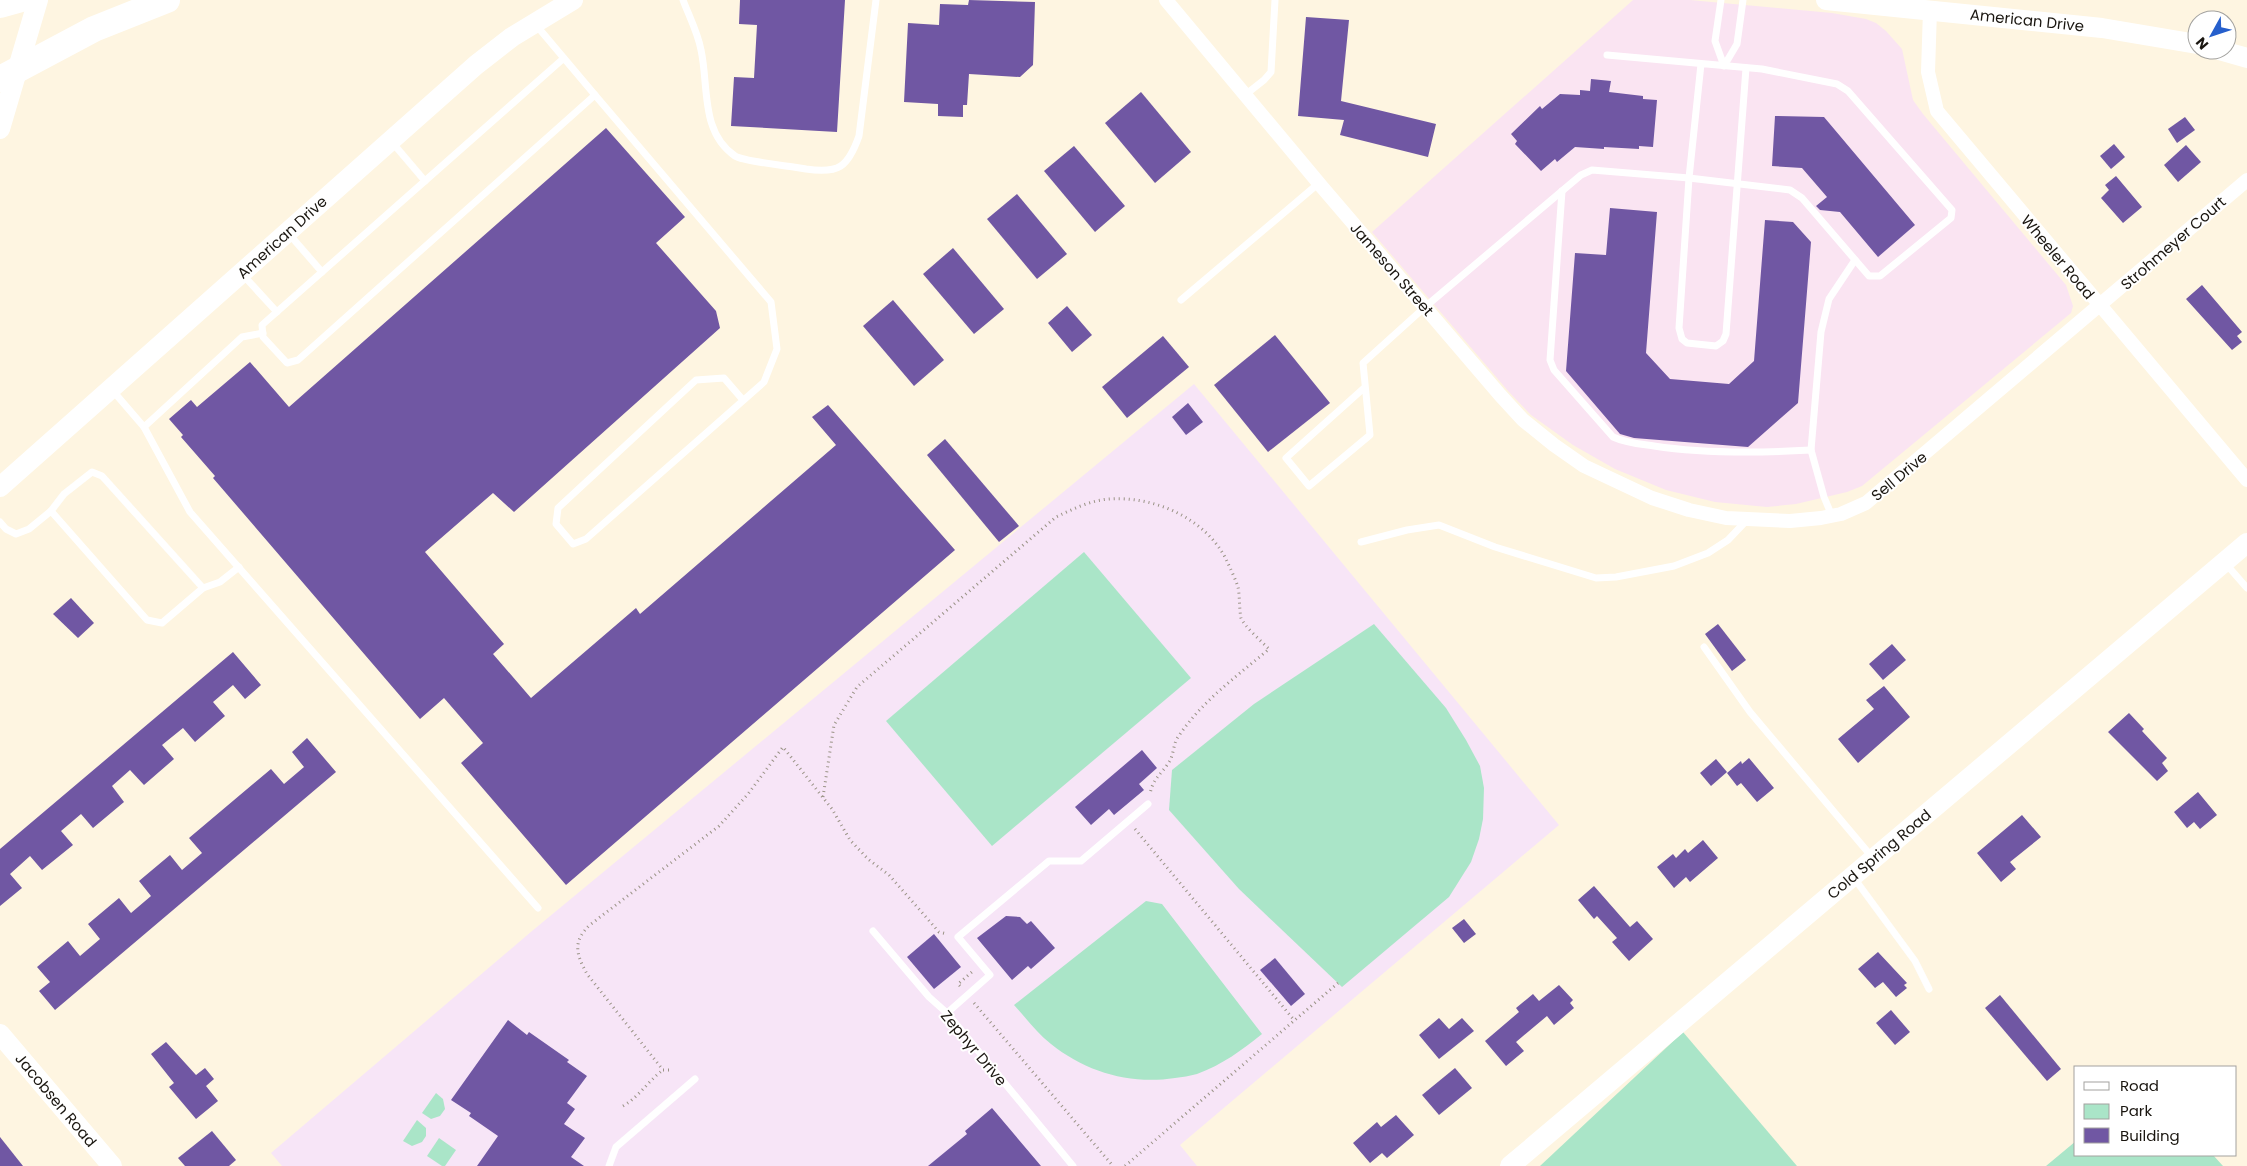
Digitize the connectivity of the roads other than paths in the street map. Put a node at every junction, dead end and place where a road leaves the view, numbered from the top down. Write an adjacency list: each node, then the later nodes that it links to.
1 (18, 0): 12 (highway)
2 (38, 0): 24 (street)
3 (167, 0): 21 (highway)
4 (573, 0): 14 (street, American Drive)
5 (683, 0): 6 (lane)
6 (876, 0)
7 (1166, 0): 23 (street, Jameson Street)
8 (1275, 0): 23 (lane)
9 (1721, 0): 19 (lane)
10 (1743, 0): 19 (lane)
11 (1826, 0): 13 (street, American Drive)
12 (0, 5)
13 (1930, 10): 15 (street, American Drive); 37 (street, Wheeler Road)
14 (534, 22): 17 (lane); 25 (street, American Drive)
15 (2187, 42)
16 (1607, 55): 18 (lane)
17 (564, 58): 22 (lane); 28 (lane)
18 (1701, 64): 19 (lane); 26 (lane)
19 (1724, 66): 20 (lane)
20 (1746, 68): 30 (lane); 33 (lane)
21 (0, 79)
22 (595, 95): 40 (lane); 43 (lane)
23 (1244, 95): 29 (street, Jameson Street)
24 (0, 129)
25 (391, 140): 28 (lane); 32 (street, American Drive)
26 (1689, 178): 30 (lane); 30 (lane); 31 (lane)
27 (2247, 180): 37 (street, Strohmeyer Court)
28 (425, 181): 34 (lane)
29 (1319, 184): 36 (lane); 38 (street, Jameson Street)
30 (1737, 184): 33 (lane)
31 (1562, 190): 38 (lane); 45 (lane)
32 (288, 232): 34 (lane); 35 (street, American Drive)
33 (1854, 260): 45 (lane)
34 (322, 272): 39 (lane)
35 (241, 273): 39 (lane); 41 (street, American Drive)
36 (1182, 300)
37 (2100, 306): 46 (street, Wheeler Road); 50 (street, Sell Drive)
38 (1425, 307): 42 (lane); 48 (street, Jameson Street)
39 (277, 312): 40 (lane)
40 (263, 333): 44 (lane)
41 (111, 388): 44 (lane); 47 (street, American Drive)
42 (1364, 388): 42 (lane)
43 (743, 400): 43 (lane)
44 (144, 427): 56 (lane)
45 (1811, 450): 50 (lane)
46 (2247, 480)
47 (0, 487)
48 (1652, 498): 51 (street, Sell Drive)
49 (51, 511): 52 (lane); 57 (lane); 57 (lane)
50 (1832, 516): 51 (street, Sell Drive)
51 (1748, 519): 53 (lane)
52 (0, 522)
53 (1361, 542)
54 (2247, 542): 55 (street, Cold Spring Road)
55 (2224, 562): 58 (lane); 61 (street, Cold Spring Road)
56 (239, 567): 57 (lane); 63 (lane)
57 (203, 588)
58 (2247, 588)
59 (1704, 647): 61 (lane)
60 (1148, 804): 66 (lane)
61 (1874, 859): 62 (street, Cold Spring Road)
62 (1853, 876): 65 (lane); 72 (street, Cold Spring Road)
63 (538, 908)
64 (873, 931): 66 (lane, Zephyr Drive)
65 (1929, 989)
66 (947, 1013): 71 (lane, Zephyr Drive)
67 (0, 1034): 69 (street, Jacobsen Road)
68 (695, 1079): 70 (lane)
69 (112, 1166)
70 (609, 1166)
71 (1073, 1166)
72 (1510, 1166)

